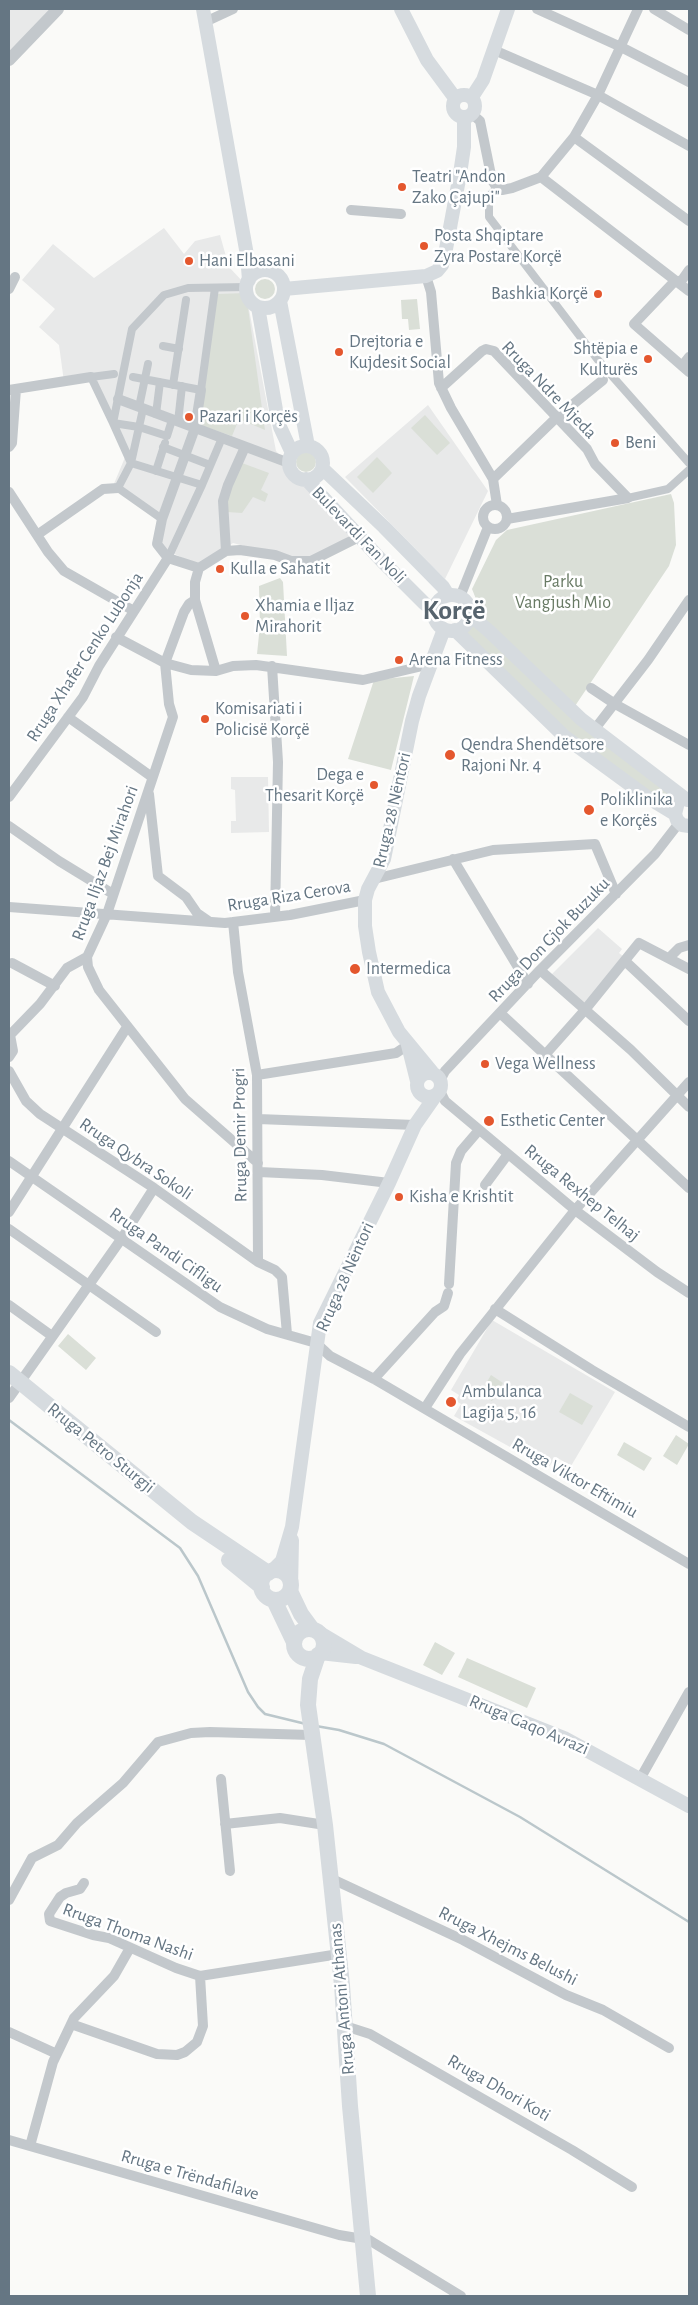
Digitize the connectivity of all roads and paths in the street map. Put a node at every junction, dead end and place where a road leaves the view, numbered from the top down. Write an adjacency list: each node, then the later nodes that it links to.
1 (58, 9): 12 (street)
2 (233, 9): 8 (street)
3 (401, 9): 16 (main road)
4 (508, 9): 11 (main road)
5 (537, 9): 10 (street)
6 (638, 9): 10 (street)
7 (654, 9): 9 (street)
8 (204, 15): 25 (main road)
9 (689, 30)
10 (621, 47): 13 (street); 14 (street)
11 (494, 50): 14 (street); 15 (main road)
12 (9, 60)
13 (689, 82)
14 (598, 95): 18 (street); 19 (street)
15 (472, 97): 16 (main road); 17 (main road)
16 (455, 98): 17 (main road)
17 (468, 115): 21 (street); 28 (main road)
18 (574, 137): 20 (street); 24 (street)
19 (689, 146)
20 (541, 177): 21 (street); 31 (street)
21 (497, 188): 70 (street)
22 (351, 210): 23 (street)
23 (401, 214)
24 (689, 222)
25 (248, 255): 27 (main road); 30 (main road)
26 (689, 270): 31 (street)
27 (260, 271): 30 (main road); 35 (main road)
28 (426, 276): 35 (main road); 51 (street)
29 (15, 278): 33 (street)
30 (248, 283): 32 (street); 37 (main road)
31 (678, 283): 34 (street); 42 (street)
32 (215, 288): 53 (street); 54 (street)
33 (9, 289)
34 (689, 292)
35 (282, 295): 37 (main road); 64 (main road, Bulevardi Fan Noli)
36 (186, 300): 39 (street)
37 (258, 307): 69 (main road, Bulevardi Fan Noli)
38 (163, 346): 39 (street)
39 (178, 349): 49 (street)
40 (689, 357): 42 (street)
41 (148, 364): 46 (street)
42 (686, 369)
43 (114, 374): 44 (street)
44 (91, 377): 52 (street); 59 (street)
45 (133, 378): 46 (street)
46 (145, 380): 48 (street); 55 (street)
47 (602, 380): 57 (street)
48 (160, 382): 49 (street); 56 (street)
49 (173, 385): 50 (street)
50 (182, 386): 53 (street); 58 (street)
51 (441, 388): 57 (street, Rruga Ndre Mjeda); 78 (street)
52 (12, 390): 65 (street)
53 (201, 390): 61 (street)
54 (118, 400): 55 (street); 59 (street)
55 (141, 408): 56 (street); 60 (street)
56 (156, 414): 58 (street)
57 (556, 418): 78 (street); 82 (street, Rruga Ndre Mjeda)
58 (175, 421): 61 (street); 62 (street)
59 (113, 423): 60 (street); 71 (street)
60 (139, 427): 62 (street); 71 (street)
61 (195, 428): 63 (street); 68 (street)
62 (167, 436): 66 (street)
63 (222, 438): 67 (street); 72 (street)
64 (308, 446): 69 (main road); 73 (main road, Bulevardi Fan Noli)
65 (9, 447)
66 (163, 447): 68 (street); 75 (street)
67 (245, 447): 69 (street); 89 (street)
68 (185, 455): 72 (street); 76 (street)
69 (291, 458): 77 (main road, Bulevardi Fan Noli)
70 (689, 462)
71 (131, 463): 75 (street); 80 (street)
72 (210, 465): 79 (street)
73 (322, 468): 77 (main road, Bulevardi Fan Noli); 92 (main road, Bulevardi Fan Noli)
74 (689, 470): 82 (street)
75 (156, 471): 76 (street)
76 (177, 478): 79 (street); 84 (street)
77 (306, 479): 88 (main road, Bulevardi Fan Noli)
78 (492, 479): 83 (street)
79 (202, 486): 90 (street)
80 (118, 488): 84 (street); 87 (street)
81 (9, 495): 87 (street)
82 (628, 498): 85 (street)
83 (497, 505): 85 (street); 86 (street)
84 (162, 519): 90 (street)
85 (507, 519): 86 (street)
86 (488, 527): 92 (street)
87 (37, 535): 95 (street)
88 (359, 537): 89 (street); 96 (main road, Bulevardi Fan Noli)
89 (226, 551): 91 (street)
90 (168, 558): 91 (street); 95 (street, Rruga Xhafer Cenko Lubonja)
91 (199, 568): 93 (street)
92 (454, 596): 96 (main road); 97 (main road)
93 (196, 600): 100 (street); 103 (street)
94 (689, 600): 105 (street)
95 (134, 611): 99 (street, Rruga Xhafer Cenko Lubonja)
96 (434, 611): 98 (main road)
97 (470, 615): 98 (main road); 107 (main road)
98 (450, 630): 101 (main road, Rruga 28 Nëntori); 113 (main road)
99 (116, 638): 100 (street); 106 (street, Rruga Xhafer Cenko Lubonja)
100 (165, 663): 103 (street); 109 (street, Rruga Iljaz Bej Mirahori)
101 (432, 664): 102 (street); 116 (main road, Rruga 28 Nëntori)
102 (272, 666): 103 (street); 122 (street)
103 (216, 671)
104 (591, 688): 105 (street)
105 (615, 704): 107 (street); 108 (street)
106 (68, 717): 109 (street); 111 (street, Rruga Xhafer Cenko Lubonja)
107 (594, 730): 112 (main road)
108 (689, 745)
109 (152, 777): 110 (street, Rruga Iljaz Bej Mirahori)
110 (149, 793): 117 (street, Rruga Iljaz Bej Mirahori); 123 (street)
111 (9, 796)
112 (688, 800): 113 (main road)
113 (681, 821): 118 (street, Rruga Don Gjok Buzuku)
114 (9, 826): 117 (street)
115 (452, 858): 116 (street); 118 (street); 132 (street)
116 (374, 879): 119 (main road, Rruga 28 Nëntori)
117 (113, 894): 121 (street, Rruga Iljaz Bej Mirahori)
118 (616, 894): 131 (street, Rruga Don Gjok Buzuku)
119 (365, 900): 122 (street, Rruga Riza Cerova); 139 (main road, Rruga 28 Nëntori)
120 (9, 907): 121 (street, Rruga Riza Cerova)
121 (107, 914): 123 (street, Rruga Riza Cerova); 126 (street, Rruga Iljaz Bej Mirahori)
122 (275, 917): 124 (street, Rruga Riza Cerova)
123 (211, 922): 124 (street, Rruga Riza Cerova)
124 (233, 922): 143 (street, Rruga Demir Progri)
125 (689, 945): 127 (street)
126 (87, 957): 133 (street); 137 (street, Rruga Iljaz Bej Mirahori)
127 (668, 958): 128 (street); 130 (street)
128 (624, 961): 134 (street); 136 (street)
129 (12, 963): 133 (street)
130 (689, 968)
131 (540, 970): 132 (street, Rruga Don Gjok Buzuku); 134 (street)
132 (528, 984): 135 (street, Rruga Don Gjok Buzuku)
133 (55, 986): 138 (street)
134 (584, 1011): 140 (street); 147 (street)
135 (500, 1013): 140 (street); 145 (street, Rruga Don Gjok Buzuku)
136 (689, 1021)
137 (127, 1027): 151 (street); 156 (street, Rruga Iljaz Bej Mirahori)
138 (9, 1037): 141 (street)
139 (408, 1045): 143 (street); 145 (main road, Rruga 28 Nëntori); 146 (main road, Rruga 28 Nëntori)
140 (544, 1056): 153 (street)
141 (9, 1058)
142 (9, 1071): 151 (street, Rruga Qybra Sokoli)
143 (257, 1075): 149 (street, Rruga Demir Progri)
144 (689, 1082): 147 (street)
145 (437, 1084): 146 (main road); 146 (main road); 150 (main road, Rruga 28 Nëntori); 152 (street, Rruga Rexhep Telhaj)
146 (418, 1086): 150 (main road, Rruga 28 Nëntori)
147 (677, 1096): 148 (street); 153 (street)
148 (689, 1106)
149 (258, 1119): 150 (street); 156 (street, Rruga Demir Progri)
150 (415, 1125): 158 (main road, Rruga 28 Nëntori)
151 (62, 1129): 157 (street); 160 (street, Rruga Qybra Sokoli)
152 (479, 1130): 154 (street, Rruga Rexhep Telhaj); 176 (street)
153 (637, 1140): 161 (street); 162 (street)
154 (508, 1154): 159 (street); 162 (street, Rruga Rexhep Telhaj)
155 (9, 1161): 157 (street, Rruga Pandi Cifligu)
156 (258, 1167): 158 (street); 166 (street, Rruga Demir Progri)
157 (32, 1176): 163 (street); 165 (street, Rruga Pandi Cifligu)
158 (389, 1183): 174 (main road, Rruga 28 Nëntori)
159 (485, 1185)
160 (154, 1188): 165 (street); 166 (street, Rruga Qybra Sokoli)
161 (689, 1188)
162 (575, 1210): 168 (street, Rruga Rexhep Telhaj); 170 (street)
163 (9, 1212)
164 (9, 1229): 167 (street)
165 (122, 1238): 167 (street); 172 (street, Rruga Pandi Cifligu)
166 (258, 1262): 172 (street)
167 (90, 1284): 171 (street); 173 (street)
168 (689, 1293)
169 (9, 1305): 173 (street)
170 (495, 1309): 178 (street); 179 (street)
171 (156, 1332)
172 (287, 1334): 174 (street, Rruga Pandi Cifligu)
173 (52, 1336): 175 (street)
174 (316, 1343): 176 (street, Rruga Viktor Eftimiu); 180 (main road, Rruga 28 Nëntori)
175 (14, 1378): 177 (street); 182 (main road, Rruga Petro Sturgji)
176 (374, 1379): 178 (street, Rruga Viktor Eftimiu)
177 (9, 1398)
178 (425, 1408): 181 (street, Rruga Viktor Eftimiu)
179 (689, 1427)
180 (292, 1527): 182 (main road, Rruga 28 Nëntori); 183 (main road, Rruga 28 Nëntori)
181 (689, 1564)
182 (267, 1578): 183 (main road); 184 (main road, Rruga Antoni Athanas)
183 (290, 1590): 184 (main road); 185 (main road)
184 (274, 1600): 186 (main road, Rruga Antoni Athanas)
185 (316, 1631): 186 (main road); 187 (main road); 188 (main road, Rruga Gaqo Avrazi)
186 (296, 1648): 187 (main road); 190 (main road, Rruga Antoni Athanas)
187 (319, 1654): 188 (main road, Rruga Gaqo Avrazi); 190 (main road, Rruga Antoni Athanas)
188 (362, 1658): 193 (main road, Rruga Gaqo Avrazi)
189 (689, 1692): 193 (street)
190 (308, 1703): 191 (main road, Rruga Antoni Athanas)
191 (311, 1733): 196 (main road, Rruga Antoni Athanas); 200 (street)
192 (221, 1779): 195 (street)
193 (640, 1779): 194 (main road, Rruga Gaqo Avrazi)
194 (689, 1806)
195 (225, 1824): 196 (street); 197 (street)
196 (325, 1825): 198 (main road, Rruga Antoni Athanas)
197 (230, 1871)
198 (330, 1878): 202 (main road, Rruga Antoni Athanas); 207 (street, Rruga Xhejms Belushi)
199 (84, 1883): 201 (street, Rruga Thoma Nashi)
200 (9, 1900)
201 (130, 1948): 203 (street, Rruga Thoma Nashi); 204 (street)
202 (339, 1954): 203 (street, Rruga Thoma Nashi); 205 (main road, Rruga Antoni Athanas)
203 (200, 1976): 204 (street)
204 (71, 2024): 208 (street)
205 (345, 2026): 211 (street, Rruga Dhori Koti); 212 (main road, Rruga Antoni Athanas)
206 (9, 2032): 208 (street)
207 (669, 2048)
208 (57, 2054): 210 (street)
209 (9, 2140): 210 (street, Rruga e Trëndafilave)
210 (30, 2146): 212 (street, Rruga e Trëndafilave)
211 (632, 2187)
212 (363, 2238): 213 (main road, Rruga Antoni Athanas); 214 (street)
213 (368, 2296)
214 (461, 2296)

